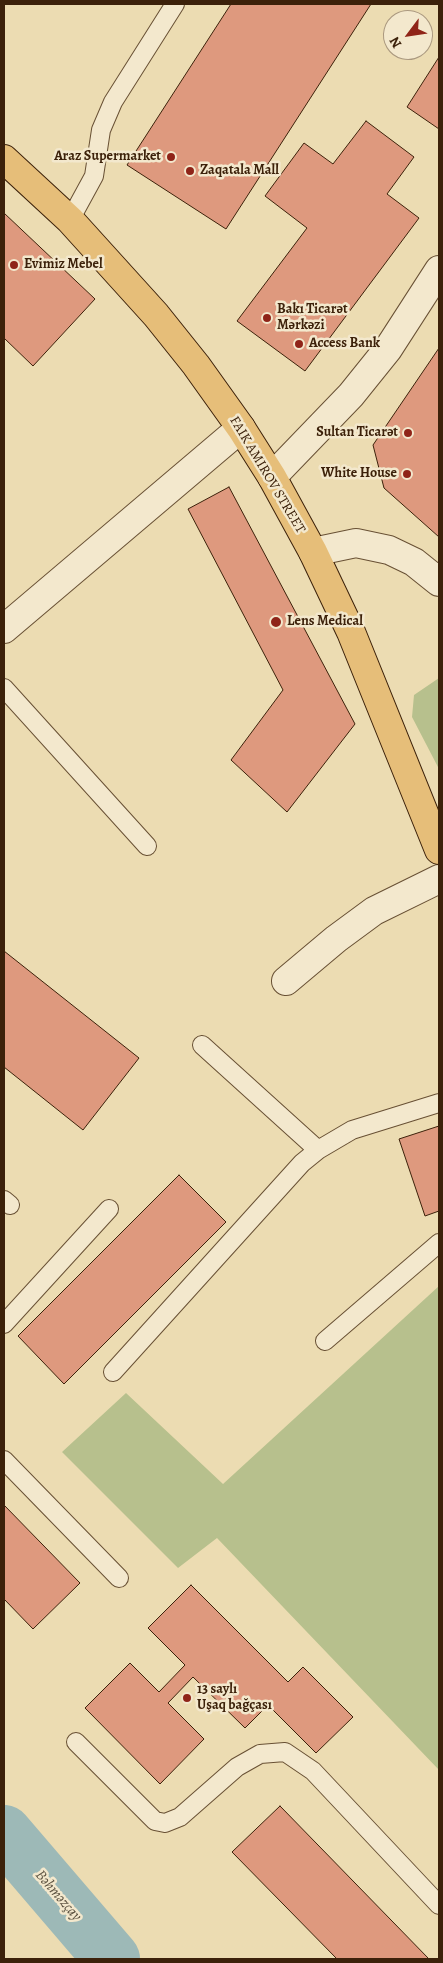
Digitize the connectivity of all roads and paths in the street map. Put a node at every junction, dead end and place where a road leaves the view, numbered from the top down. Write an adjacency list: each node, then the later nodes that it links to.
1 (175, 4): 3 (lane)
2 (4, 159): 3 (highway, FAIK AMIROV STREET)
3 (70, 220): 5 (highway, FAIK AMIROV STREET)
4 (439, 270): 6 (street)
5 (241, 428): 6 (highway, FAIK AMIROV STREET); 9 (street)
6 (272, 477): 7 (highway, FAIK AMIROV STREET)
7 (313, 552): 8 (street); 12 (highway, FAIK AMIROV STREET)
8 (439, 582)
9 (4, 629)
10 (4, 688): 11 (lane)
11 (147, 846)
12 (439, 850)
13 (439, 879): 14 (street)
14 (286, 981)
15 (202, 1045): 17 (lane)
16 (439, 1103): 17 (lane)
17 (318, 1150): 22 (lane)
18 (109, 1209): 20 (lane)
19 (439, 1243): 21 (lane)
20 (4, 1324)
21 (325, 1341)
22 (112, 1372)
23 (4, 1460): 24 (lane)
24 (119, 1578)
25 (76, 1742): 26 (lane)
26 (439, 1905)

